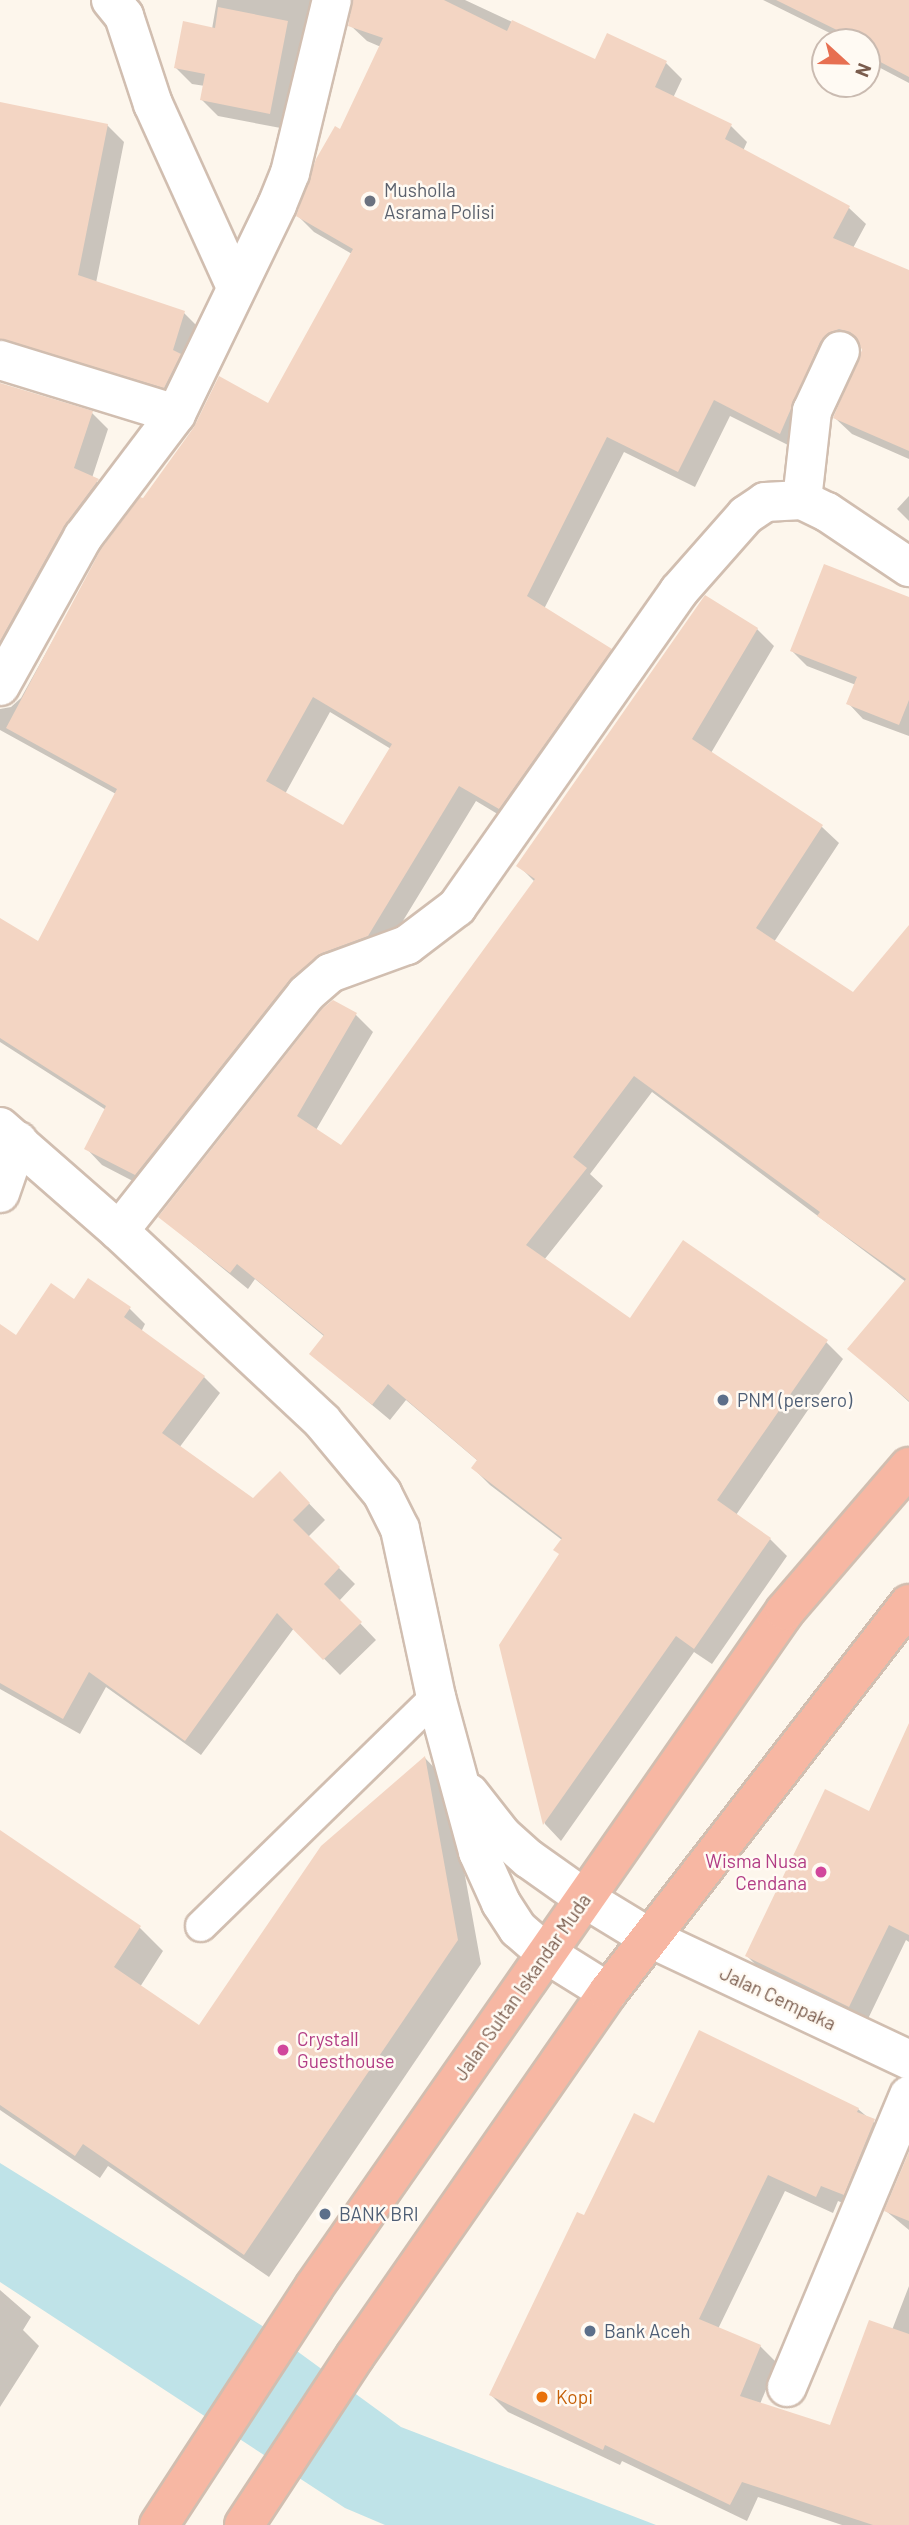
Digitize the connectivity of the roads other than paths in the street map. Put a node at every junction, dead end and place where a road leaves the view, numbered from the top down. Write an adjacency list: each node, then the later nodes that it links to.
1 (111, 0): 3 (street)
2 (332, 0): 3 (street)
3 (236, 287): 6 (street)
4 (840, 351): 7 (street)
5 (0, 360): 6 (street)
6 (176, 414): 9 (street)
7 (802, 500): 8 (street); 12 (street)
8 (909, 567)
9 (0, 685)
10 (9, 1134): 11 (street); 12 (street)
11 (0, 1193)
12 (118, 1231): 15 (street)
13 (909, 1467): 17 (highway, Jalan Sultan Iskandar Muda)
14 (909, 1604): 19 (highway)
15 (436, 1697): 16 (street); 18 (lane)
16 (461, 1783): 17 (street, Jalan Cempaka); 20 (street)
17 (584, 1898): 19 (street, Jalan Cempaka); 20 (highway, Jalan Sultan Iskandar Muda)
18 (201, 1926)
19 (648, 1937): 21 (highway); 22 (street, Jalan Cempaka)
20 (547, 1954): 21 (street); 25 (highway, Jalan Sultan Iskandar Muda)
21 (608, 1992): 26 (highway)
22 (909, 2060)
23 (909, 2095): 24 (street)
24 (787, 2387)
25 (164, 2517)
26 (244, 2525)

